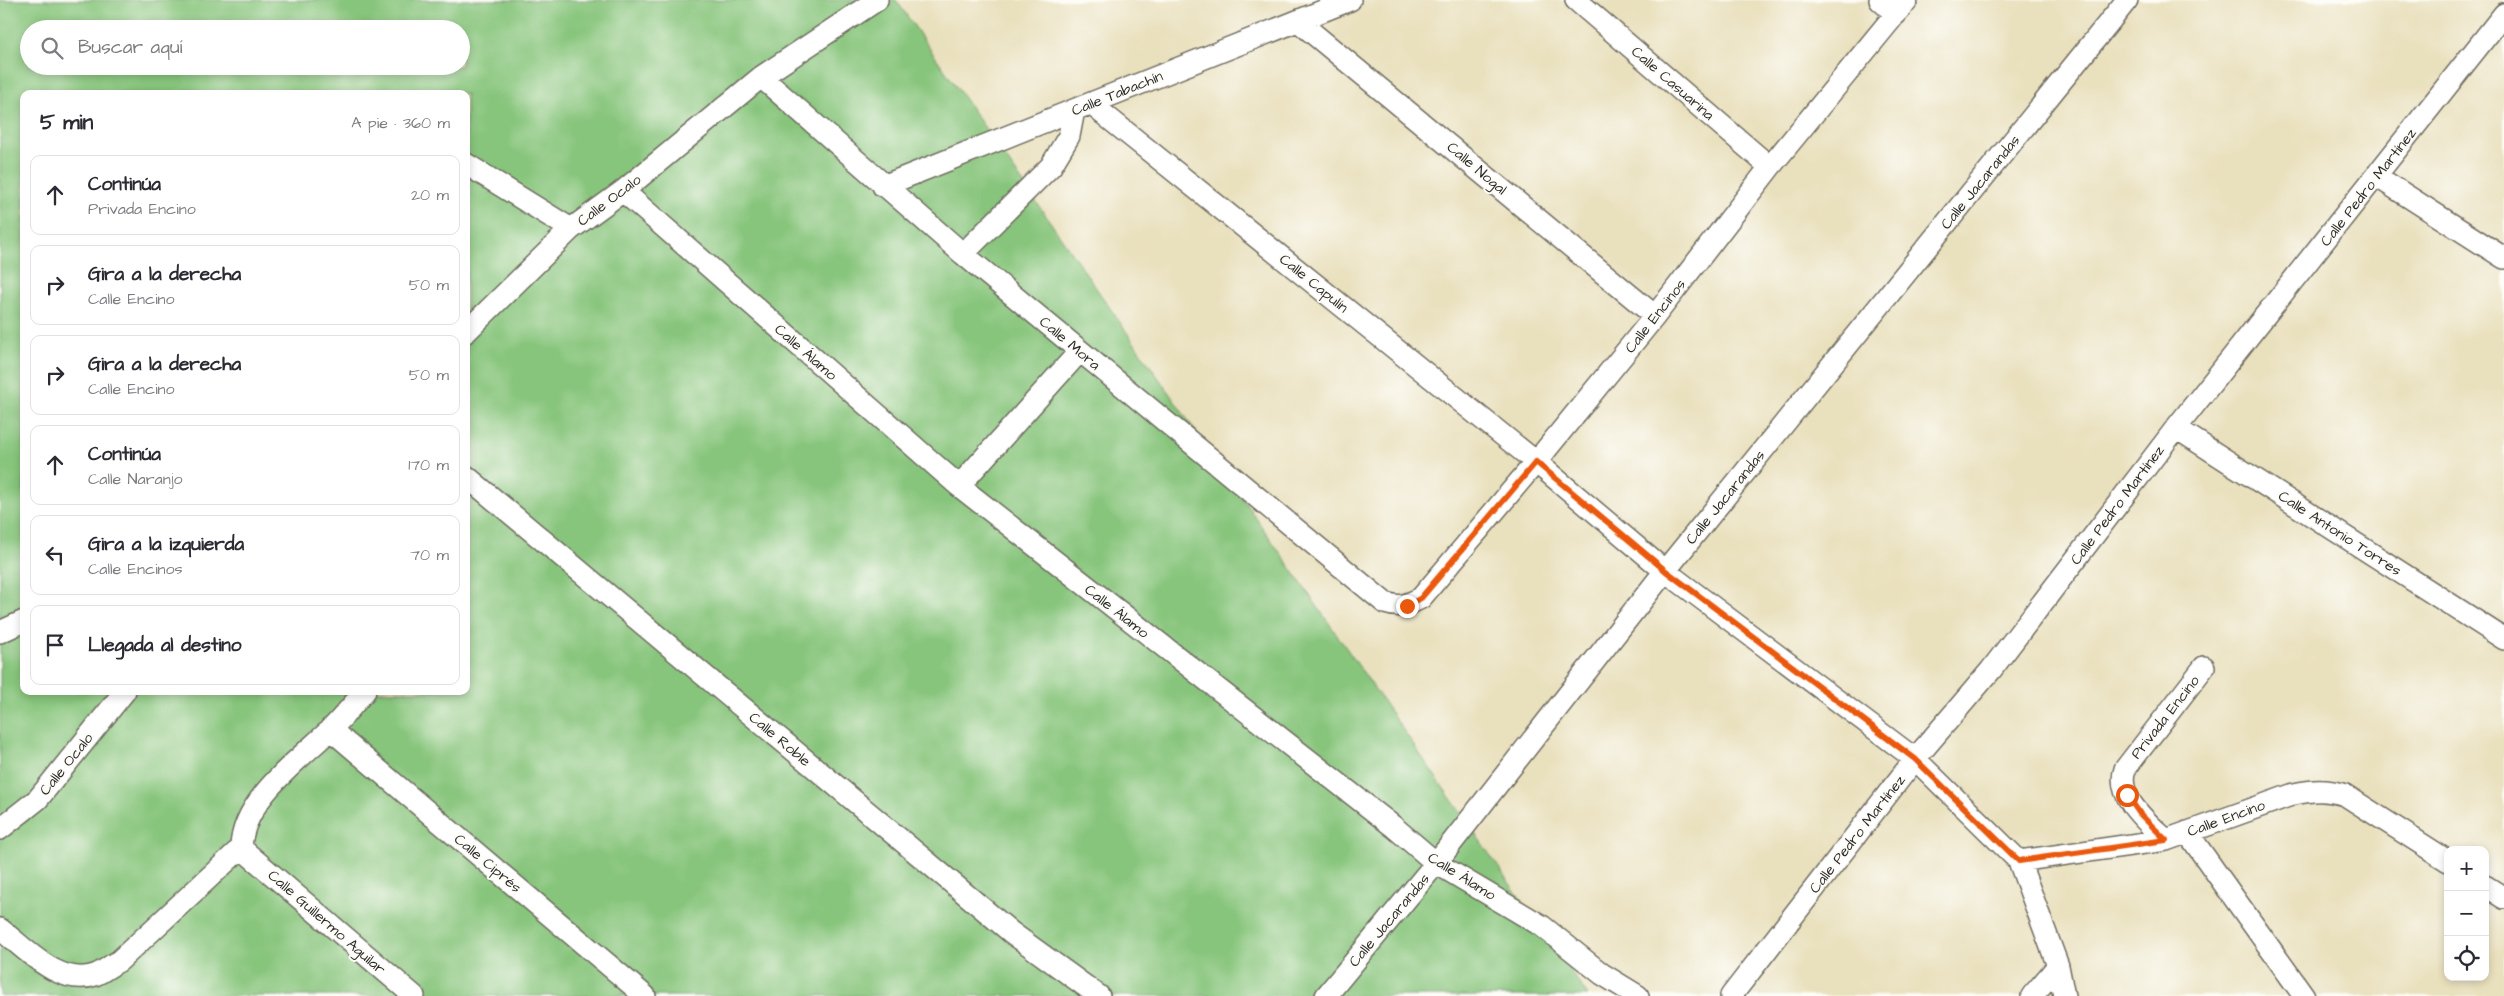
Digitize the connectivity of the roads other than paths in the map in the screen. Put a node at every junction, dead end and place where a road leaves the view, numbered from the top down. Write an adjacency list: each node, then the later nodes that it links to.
1 (1350, 0): 8 (street, Calle Tabachín)
2 (1576, 0): 12 (street, Calle Casuarina)
3 (1880, 0): 6 (street)
4 (2127, 0): 26 (street, Calle Jacarandas)
5 (867, 2): 9 (street, Calle Ocalo)
6 (1901, 7): 12 (street, Calle Encinos)
7 (2504, 14): 13 (street, Calle Pedro Martínez)
8 (1298, 21): 10 (street, Calle Tabachín); 19 (street, Calle Nogal)
9 (761, 77): 14 (street, Calle Mora); 15 (street, Calle Ocalo)
10 (1083, 107): 14 (street, Calle Tabachín); 17 (street); 23 (street, Calle Capulín)
11 (470, 166): 16 (street)
12 (1770, 167): 19 (street, Calle Encinos)
13 (2376, 176): 18 (street); 22 (street, Calle Pedro Martínez)
14 (883, 186): 17 (street, Calle Mora)
15 (623, 191): 16 (street, Calle Ocalo); 25 (street, Calle Álamo)
16 (571, 229): 20 (street, Calle Ocalo)
17 (963, 254): 21 (street, Calle Mora)
18 (2504, 258)
19 (1655, 316): 23 (street, Calle Encinos)
20 (470, 328)
21 (1080, 351): 25 (street); 27 (street, Calle Mora)
22 (2176, 428): 30 (street, Calle Antonio Torres); 35 (street, Calle Pedro Martínez)
23 (1536, 462): 26 (street, Calle Capulín); 27 (street, Calle Encinos)
24 (470, 479): 49 (street, Calle Roble)
25 (958, 486): 42 (street, Calle Álamo)
26 (1666, 571): 35 (street, Calle Capulín); 42 (street, Calle Jacarandas)
27 (1386, 603)
28 (20, 623): 29 (street)
29 (0, 632)
30 (2504, 639)
31 (2204, 667): 38 (street, Privada Encino)
32 (123, 695): 36 (street, Calle Ocalo)
33 (361, 695): 34 (street)
34 (330, 729): 39 (street); 47 (street, Calle Ciprés)
35 (1915, 759): 41 (street); 52 (street, Calle Pedro Martínez)
36 (0, 829)
37 (2187, 832): 38 (street, Calle Encino); 40 (street, Calle Encino); 55 (street)
38 (2166, 840): 41 (street, Calle Encino)
39 (241, 848): 45 (street); 48 (street, Calle Guillermo Aguilar)
40 (2444, 859)
41 (2019, 861): 46 (street)
42 (1436, 863): 50 (street, Calle Jacarandas); 51 (street, Calle Álamo)
43 (2489, 889): 44 (street)
44 (2504, 898)
45 (0, 930)
46 (2058, 966): 53 (street); 54 (street)
47 (632, 992)
48 (414, 996)
49 (1099, 996)
50 (1326, 996)
51 (1638, 996)
52 (1731, 996)
53 (2032, 996)
54 (2064, 996)
55 (2304, 996)

